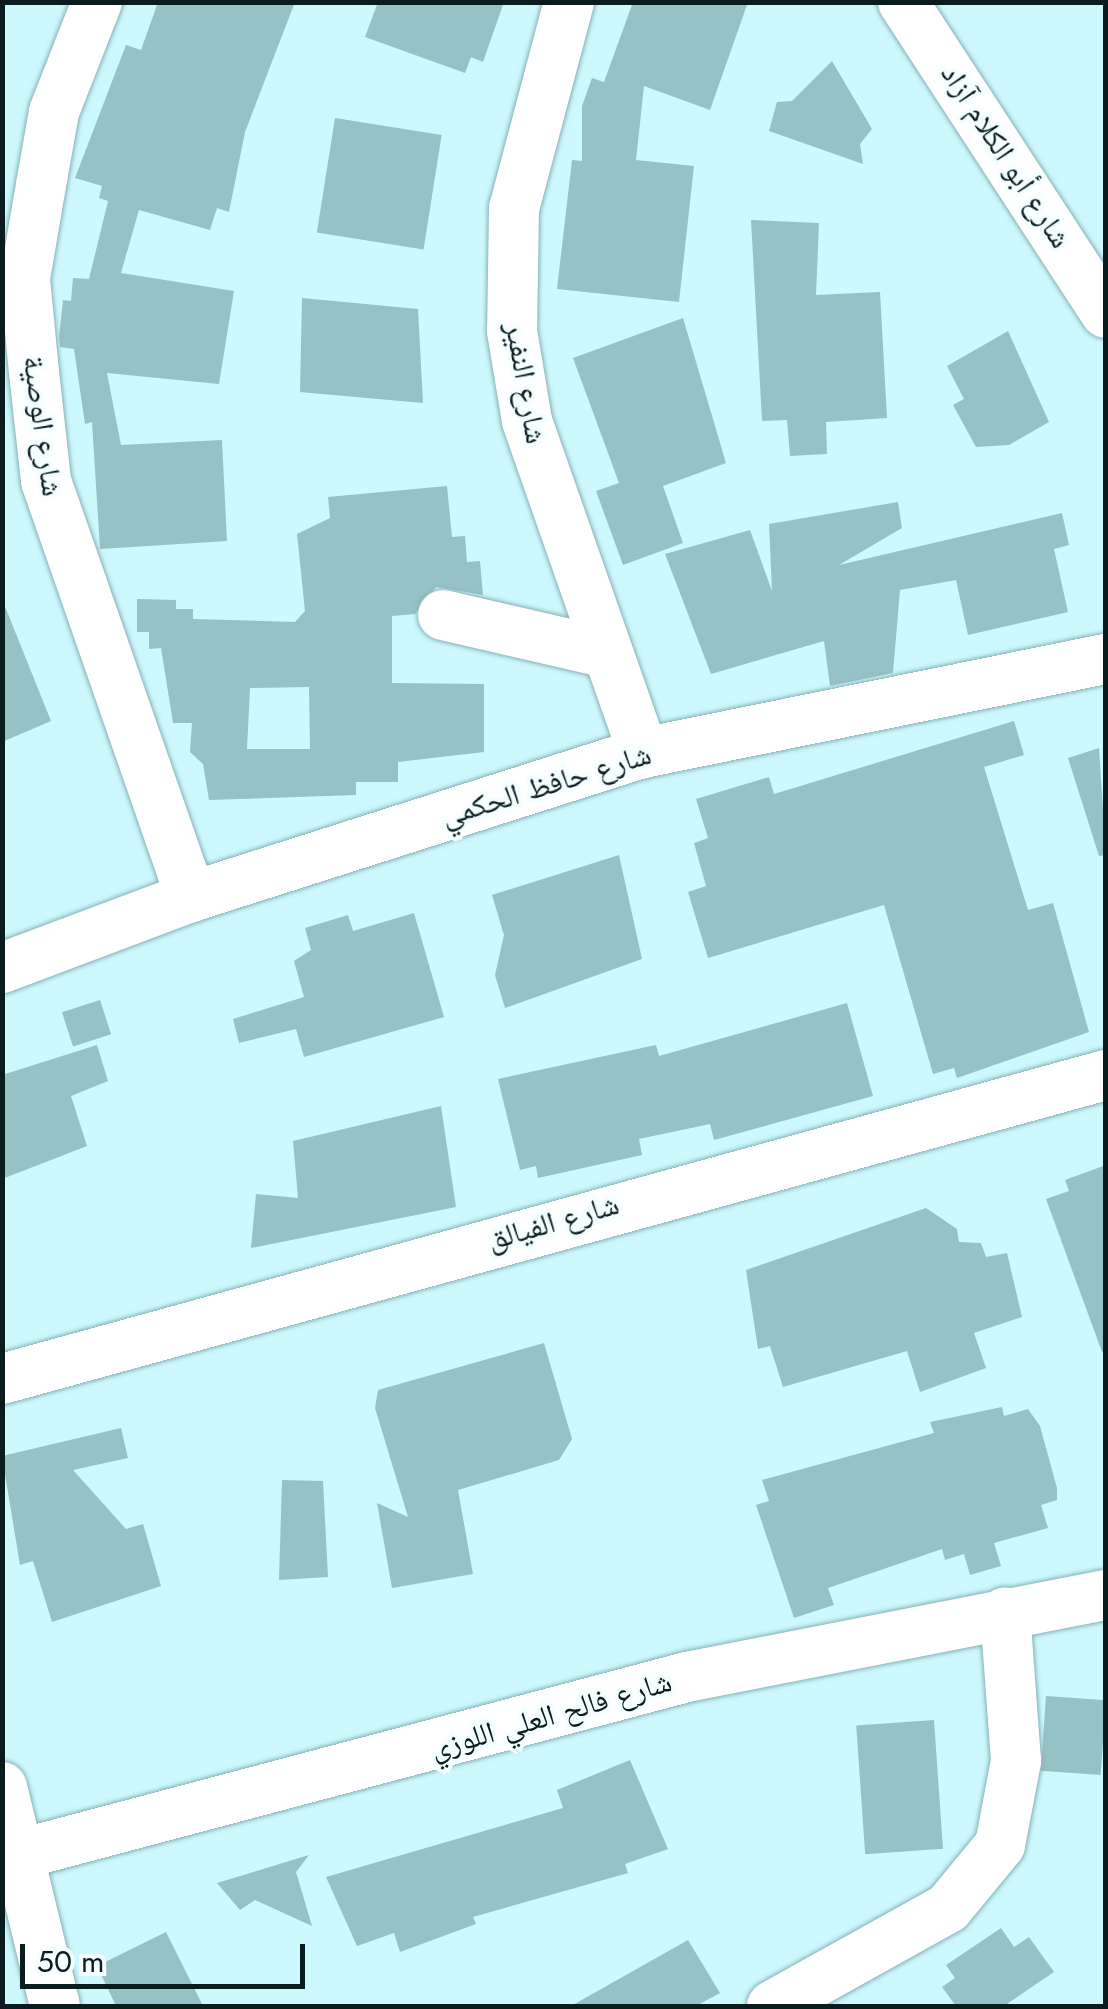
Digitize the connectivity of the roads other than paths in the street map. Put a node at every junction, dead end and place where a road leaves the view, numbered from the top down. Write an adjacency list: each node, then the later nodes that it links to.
1 (97, 2): 9 (street, شارع الوصية)
2 (568, 2): 6 (street, شارع النفير)
3 (903, 2): 4 (street, شارع أبو الكلام آزاد)
4 (1106, 312)
5 (443, 615): 6 (street)
6 (608, 652): 8 (street, شارع النفير)
7 (1106, 660): 8 (street, شارع حافظ الحكمي)
8 (643, 753): 9 (street, شارع حافظ الحكمي)
9 (190, 897): 10 (street, شارع حافظ الحكمي)
10 (2, 968)
11 (1106, 1075): 12 (street, شارع الفيالق)
12 (2, 1380)
13 (1106, 1595): 14 (street, شارع فالح العلي اللوزي)
14 (1005, 1612): 16 (street, شارع فالح العلي اللوزي); 18 (street)
15 (2, 1787): 16 (street)
16 (12, 1857): 17 (street)
17 (54, 2006)
18 (772, 2006)

